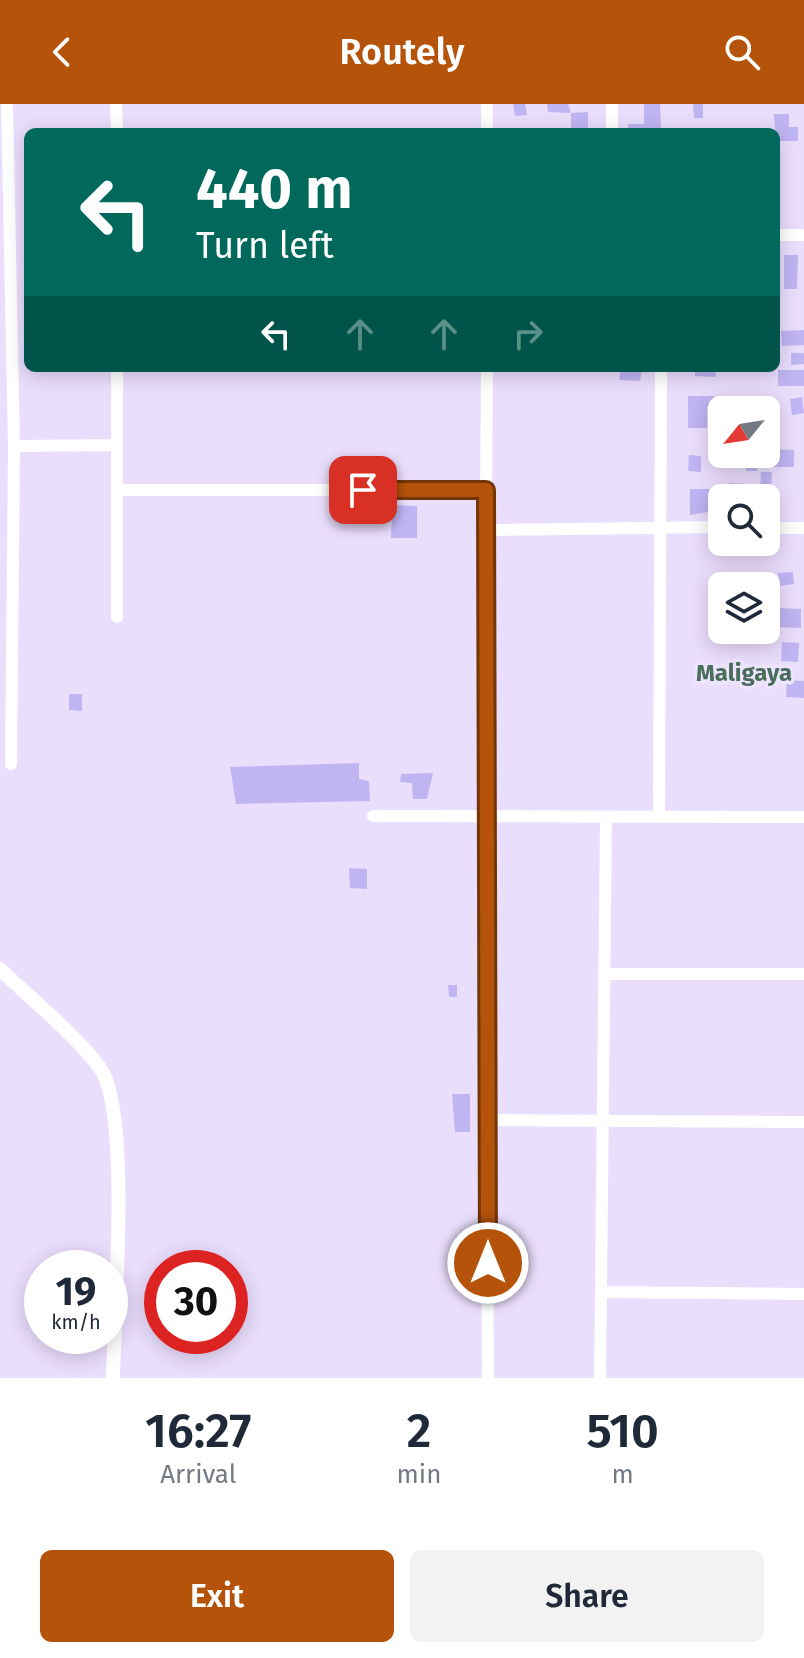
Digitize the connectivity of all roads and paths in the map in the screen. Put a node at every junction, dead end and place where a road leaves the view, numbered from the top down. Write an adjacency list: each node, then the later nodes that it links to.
1 (7, 104): 14 (street)
2 (116, 104): 5 (street)
3 (487, 104): 6 (street)
4 (612, 104): 7 (street)
5 (117, 128)
6 (487, 128)
7 (612, 128)
8 (780, 235): 9 (street)
9 (804, 235)
10 (117, 372): 13 (street)
11 (487, 372): 16 (street)
12 (661, 372): 17 (street)
13 (117, 445): 14 (street); 15 (street)
14 (14, 446): 23 (street)
15 (117, 490): 16 (street); 22 (street)
16 (486, 490): 21 (street)
17 (660, 526): 18 (street); 21 (street); 26 (street)
18 (708, 527)
19 (780, 528): 20 (street)
20 (804, 528)
21 (485, 530): 24 (street)
22 (117, 617)
23 (11, 764)
24 (484, 815): 25 (street); 27 (street); 32 (street)
25 (373, 816)
26 (659, 816): 27 (street); 28 (street)
27 (606, 817): 30 (street)
28 (804, 817)
29 (0, 969): 37 (street)
30 (605, 974): 31 (street); 33 (street)
31 (804, 974)
32 (488, 1120): 33 (street); 38 (street)
33 (603, 1122): 34 (street); 35 (street)
34 (804, 1122)
35 (601, 1292): 36 (street); 39 (street)
36 (804, 1294)
37 (113, 1378)
38 (488, 1378)
39 (600, 1378)

